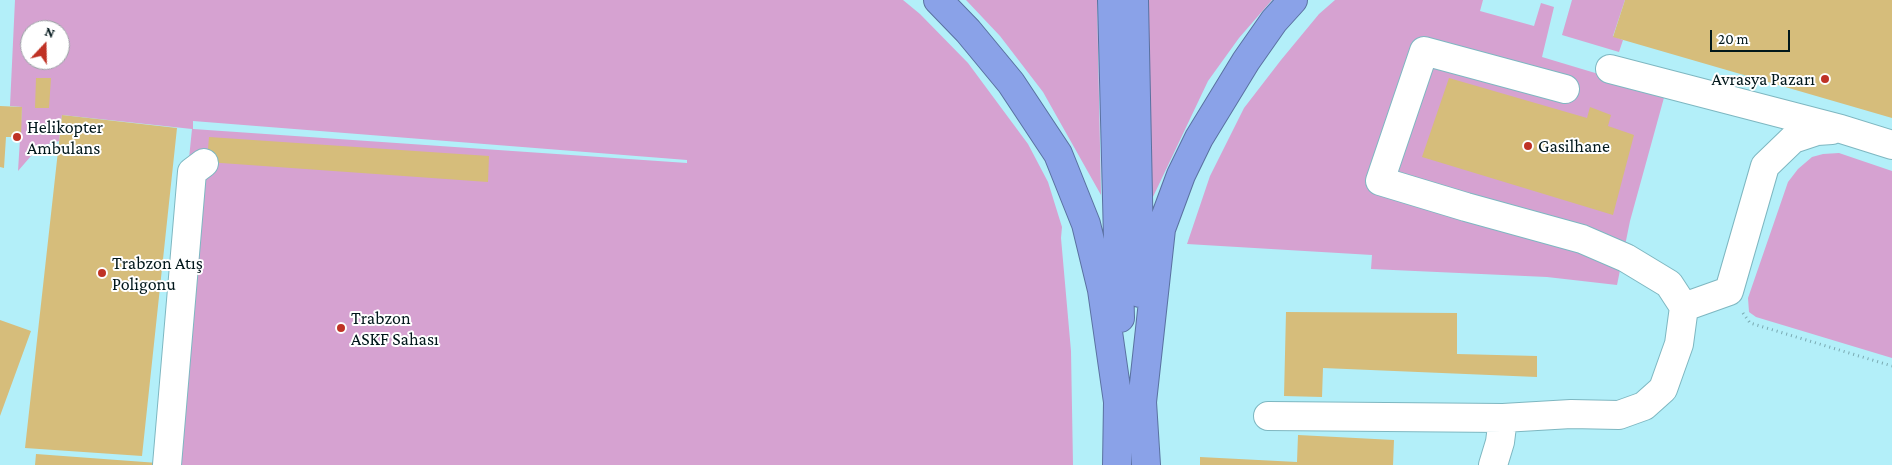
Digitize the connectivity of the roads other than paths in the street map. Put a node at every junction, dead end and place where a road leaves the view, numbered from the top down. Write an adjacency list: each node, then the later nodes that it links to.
1 (938, 0): 11 (highway)
2 (1112, 0): 11 (highway)
3 (1134, 0): 11 (highway)
4 (1293, 0): 11 (highway)
5 (1610, 69): 7 (street)
6 (1565, 89): 10 (street)
7 (1841, 129): 8 (street); 10 (street)
8 (1892, 145)
9 (204, 163): 14 (street)
10 (1684, 307): 13 (street)
11 (1130, 402): 15 (highway); 16 (highway)
12 (1268, 416): 13 (street)
13 (1503, 418): 17 (street)
14 (167, 465)
15 (1117, 465)
16 (1146, 465)
17 (1493, 465)

